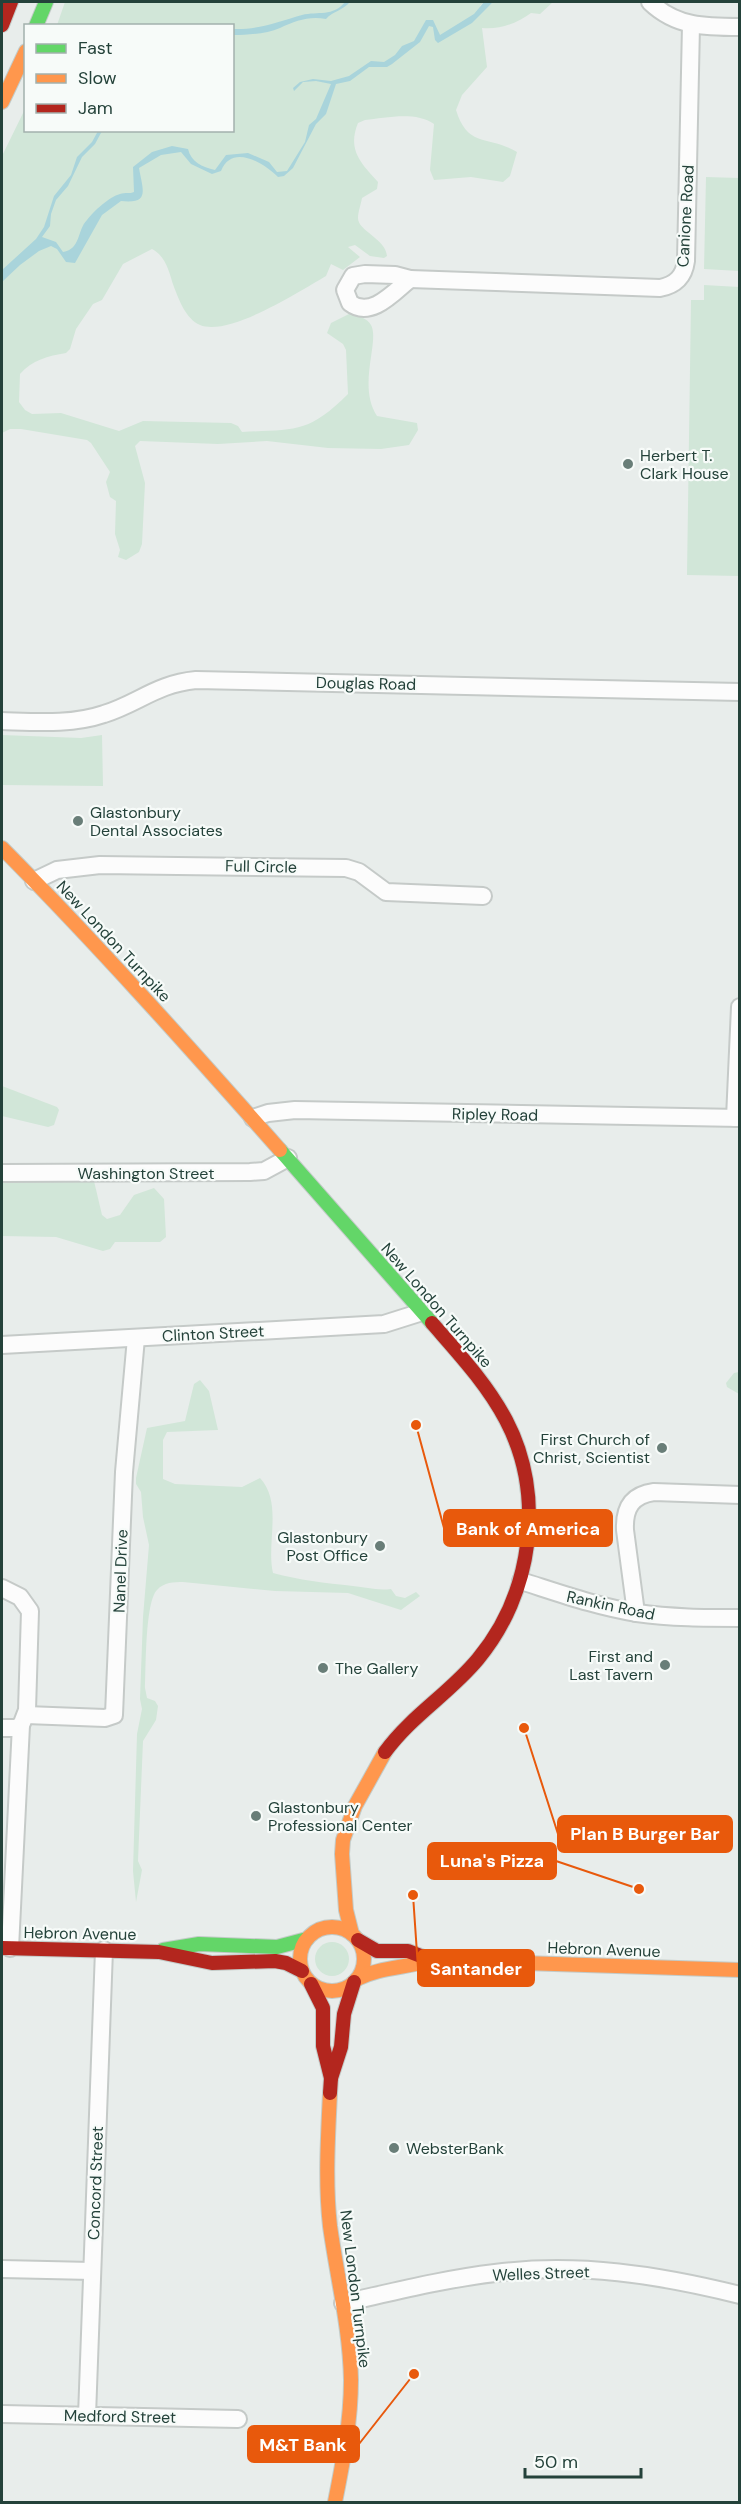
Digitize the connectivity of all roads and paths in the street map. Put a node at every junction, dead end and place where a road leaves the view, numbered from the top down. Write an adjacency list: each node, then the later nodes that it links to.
1 (11, 2): 6 (main road)
2 (46, 2): 4 (main road)
3 (650, 2): 5 (street)
4 (37, 24)
5 (691, 25): 7 (street); 10 (street, Canione Road)
6 (2, 26)
7 (740, 27)
8 (24, 55): 9 (main road)
9 (2, 102)
10 (410, 279)
11 (740, 693): 12 (street, Douglas Road)
12 (2, 721)
13 (2, 848): 14 (main road, New London Turnpike)
14 (34, 881): 15 (street, Full Circle); 17 (main road, New London Turnpike)
15 (483, 896)
16 (740, 1007): 18 (street)
17 (253, 1118): 18 (street, Ripley Road); 19 (main road, New London Turnpike)
18 (737, 1118)
19 (288, 1158): 20 (street, Washington Street); 21 (main road, New London Turnpike)
20 (2, 1173)
21 (422, 1312): 22 (street, Clinton Street); 25 (main road, New London Turnpike)
22 (136, 1338): 23 (street, Clinton Street); 29 (street, Nanel Drive)
23 (2, 1345)
24 (740, 1495): 27 (street)
25 (521, 1581): 27 (street, Rankin Road); 31 (main road, New London Turnpike)
26 (2, 1588): 29 (street)
27 (636, 1613): 28 (street, Rankin Road)
28 (740, 1618)
29 (23, 1720): 30 (street, Nanel Drive); 36 (street)
30 (2, 1728)
31 (342, 1853): 32 (main road, New London Turnpike); 35 (main road, New London Turnpike)
32 (331, 1891)
33 (327, 1913): 34 (main road)
34 (310, 1936): 35 (main road); 38 (main road, Hebron Avenue); 41 (main road)
35 (355, 1937): 39 (main road, Hebron Avenue); 42 (main road)
36 (6, 1948): 37 (main road, Hebron Avenue)
37 (104, 1950): 38 (main road, Hebron Avenue); 46 (street, Concord Street)
38 (159, 1952): 41 (main road, Hebron Avenue)
39 (431, 1960): 40 (main road, Hebron Avenue); 42 (main road, Hebron Avenue)
40 (740, 1970)
41 (302, 1971): 43 (main road)
42 (355, 1981): 43 (main road); 44 (main road, New London Turnpike)
43 (312, 1984): 44 (main road, New London Turnpike)
44 (331, 2078): 48 (main road, New London Turnpike)
45 (2, 2269): 46 (street)
46 (92, 2271): 50 (street, Concord Street)
47 (740, 2295): 48 (street, Welles Street)
48 (343, 2303): 52 (main road, New London Turnpike)
49 (2, 2414): 50 (street, Medford Street)
50 (87, 2416): 51 (street, Medford Street)
51 (238, 2419)
52 (335, 2502)

